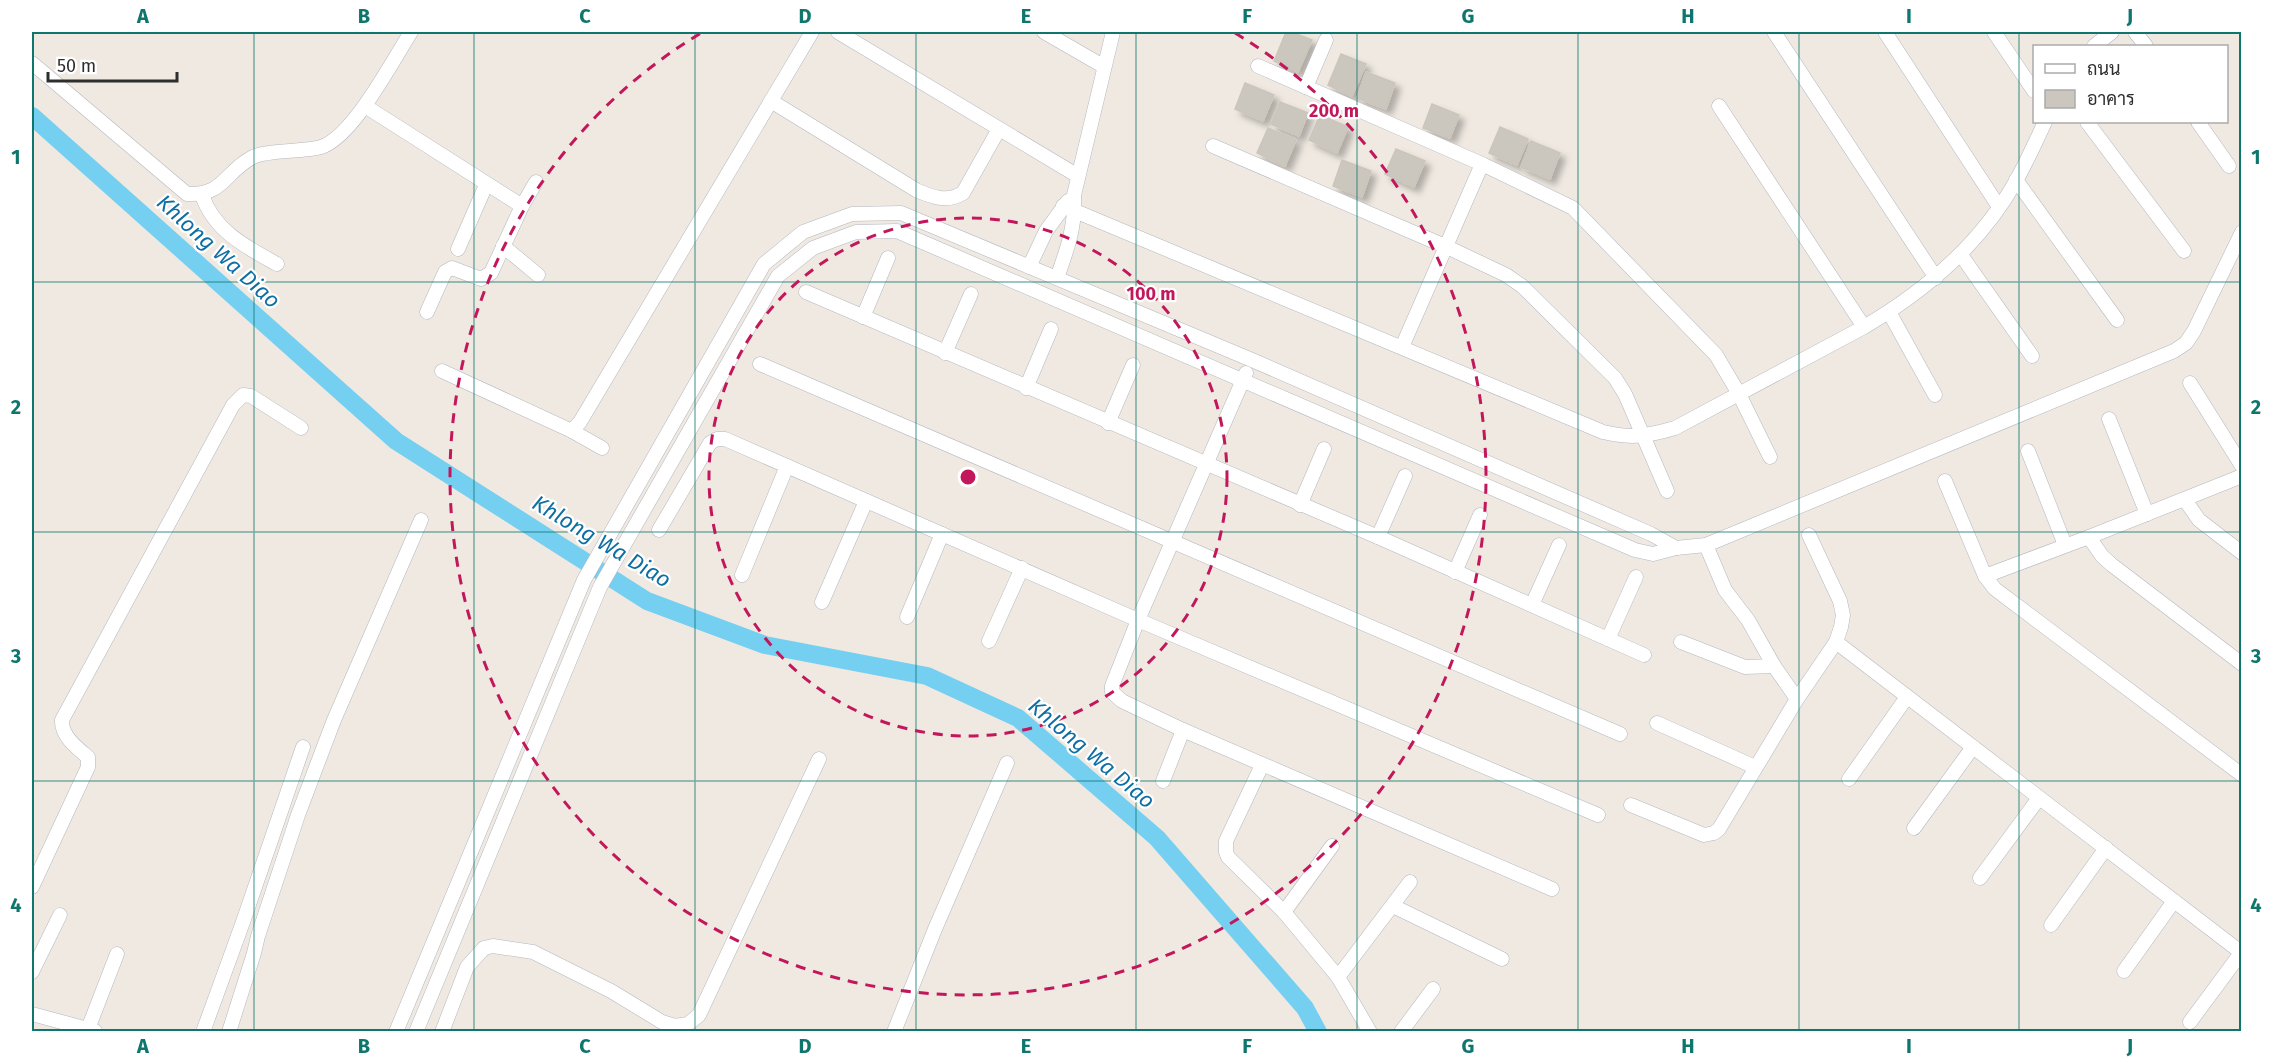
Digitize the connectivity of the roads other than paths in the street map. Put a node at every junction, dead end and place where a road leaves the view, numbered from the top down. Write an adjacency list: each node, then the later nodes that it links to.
1 (411, 32): 20 (street)
2 (812, 32): 19 (street)
3 (838, 32): 25 (street)
4 (1044, 32): 15 (street)
5 (1113, 32): 15 (street)
6 (1774, 32): 48 (street)
7 (1885, 32): 35 (street)
8 (1994, 32): 18 (street)
9 (2112, 32): 12 (street)
10 (2135, 32): 13 (street)
11 (1326, 40): 17 (street)
12 (2095, 45)
13 (2145, 45)
14 (32, 63): 33 (street)
15 (1103, 66): 29 (street)
16 (1258, 66): 17 (street)
17 (1306, 87): 27 (street)
18 (2033, 90)
19 (771, 101): 25 (street); 75 (street)
20 (365, 106): 32 (street); 33 (street)
21 (1719, 106): 56 (street)
22 (2044, 123): 30 (street)
23 (2088, 123): 41 (street)
24 (2199, 123): 28 (street)
25 (999, 129): 29 (street)
26 (1213, 146): 39 (street)
27 (1482, 164): 39 (street); 70 (street)
28 (2229, 166)
29 (1078, 176): 36 (street)
30 (2016, 180): 35 (street); 55 (street)
31 (536, 182): 34 (street)
32 (486, 185): 34 (street); 40 (street)
33 (202, 195): 44 (street)
34 (522, 206): 38 (street)
35 (1999, 207): 42 (street)
36 (1069, 209): 45 (street); 47 (street); 58 (street)
37 (2241, 232): 103 (street)
38 (503, 246): 46 (street); 52 (street)
39 (1448, 247): 58 (street); 76 (street)
40 (458, 249)
41 (2184, 251)
42 (1961, 255): 48 (street); 60 (street)
43 (888, 258): 54 (street)
44 (277, 264)
45 (1036, 270): 47 (street); 49 (street); 67 (street)
46 (538, 275)
47 (1057, 278): 61 (street)
48 (1936, 278): 53 (street)
49 (1035, 289): 65 (street); 69 (street)
50 (806, 292): 54 (street)
51 (970, 294): 59 (street)
52 (427, 312)
53 (1889, 312): 56 (street); 71 (street)
54 (863, 317): 59 (street)
55 (2117, 320)
56 (1864, 327): 70 (street)
57 (1051, 329): 68 (street)
58 (1402, 347): 76 (street)
59 (945, 353): 68 (street)
60 (2032, 356)
61 (1252, 360): 65 (street); 105 (street)
62 (760, 364): 101 (street)
63 (1133, 364): 73 (street)
64 (442, 371): 75 (street)
65 (1243, 379): 81 (street); 105 (street)
66 (2190, 383): 83 (street)
67 (694, 384): 69 (street); 93 (street)
68 (1026, 388): 73 (street)
69 (710, 393): 95 (street)
70 (1739, 394): 76 (street); 80 (street)
71 (1935, 395)
72 (2109, 419): 91 (street)
73 (1108, 423): 81 (street)
74 (301, 428): 149 (street)
75 (572, 431): 77 (street)
76 (1645, 437): 87 (street)
77 (602, 448)
78 (1324, 449): 90 (street)
79 (2028, 451): 104 (street)
80 (1770, 456)
81 (1206, 464): 90 (street); 101 (street)
82 (787, 466): 89 (street); 96 (street); 109 (street)
83 (2241, 466)
84 (1406, 476): 99 (street)
85 (2241, 476): 88 (street)
86 (1945, 481): 110 (street)
87 (1667, 491)
88 (2185, 500): 91 (street); 106 (street)
89 (866, 501): 97 (street); 114 (street)
90 (1300, 505): 99 (street)
91 (2147, 514): 100 (street)
92 (1480, 515): 108 (street)
93 (618, 519): 95 (street); 111 (street)
94 (421, 520): 167 (street)
95 (633, 529): 113 (street)
96 (659, 530)
97 (942, 534): 107 (street); 116 (street)
98 (1809, 535): 121 (street)
99 (1378, 537): 108 (street)
100 (2090, 537): 104 (street); 123 (street)
101 (1173, 540): 117 (street); 129 (street)
102 (1559, 545): 115 (street)
103 (1706, 545): 105 (street); 124 (street)
104 (2065, 545): 110 (street)
105 (1676, 548)
106 (2241, 553)
107 (1022, 568): 117 (street); 119 (street)
108 (1455, 572): 115 (street)
109 (742, 575)
110 (1985, 576): 136 (street)
111 (586, 577): 113 (street); 143 (street)
112 (1635, 578): 118 (street)
113 (602, 585): 144 (street)
114 (822, 602)
115 (1532, 605): 118 (street)
116 (907, 617)
117 (1138, 620): 128 (street); 141 (street)
118 (1608, 639): 122 (street)
119 (988, 641)
120 (1681, 642): 124 (street)
121 (1836, 642): 125 (street); 126 (street)
122 (1644, 655)
123 (2241, 664)
124 (1774, 666): 126 (street)
125 (1907, 697): 131 (street); 137 (street)
126 (1797, 699): 135 (street)
127 (1657, 723): 135 (street)
128 (1183, 730): 134 (street); 138 (street)
129 (1620, 734)
130 (303, 747): 166 (street)
131 (1973, 747): 139 (street); 142 (street)
132 (819, 759): 170 (street)
133 (1007, 763): 171 (street)
134 (1262, 765): 150 (street); 153 (street)
135 (1755, 767): 140 (street)
136 (2241, 775)
137 (1849, 779)
138 (1163, 781)
139 (2039, 798): 146 (street); 147 (street)
140 (1631, 805)
141 (1598, 815)
142 (1914, 828)
143 (477, 839): 144 (street); 168 (street)
144 (494, 846): 169 (street)
145 (1332, 846): 153 (street)
146 (2106, 848): 151 (street); 155 (street)
147 (1980, 878)
148 (1410, 882): 152 (street)
149 (32, 886)
150 (1552, 889)
151 (2174, 901): 156 (street); 159 (street)
152 (1393, 906): 158 (street); 161 (street)
153 (1284, 912): 161 (street)
154 (60, 915): 160 (street)
155 (2051, 926)
156 (2241, 953): 164 (street)
157 (117, 954): 165 (street)
158 (1502, 959)
159 (2124, 971)
160 (32, 972)
161 (1338, 976): 172 (street)
162 (1433, 989): 173 (street)
163 (32, 1014): 165 (street)
164 (2190, 1022)
165 (92, 1030)
166 (203, 1032)
167 (229, 1032)
168 (396, 1032)
169 (416, 1032)
170 (442, 1032)
171 (894, 1032)
172 (1370, 1032)
173 (1401, 1032)

